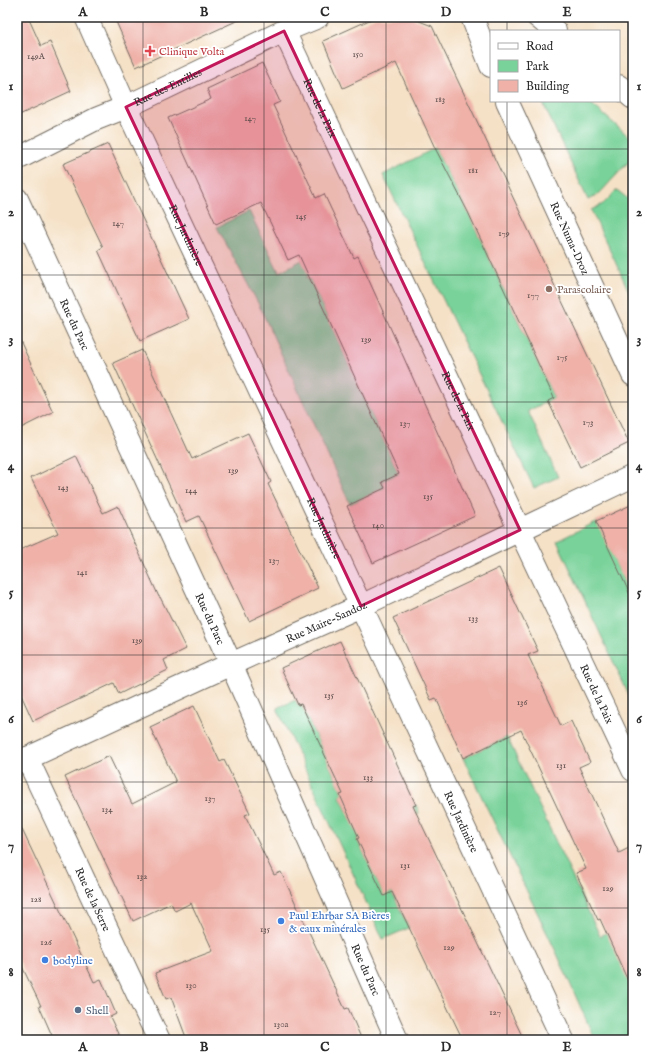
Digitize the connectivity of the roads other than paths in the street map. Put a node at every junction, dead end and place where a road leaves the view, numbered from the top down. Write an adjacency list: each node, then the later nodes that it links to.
1 (86, 17): 11 (street, Rue Jardinière)
2 (318, 17): 6 (street, Rue des Entilles)
3 (472, 17): 7 (street)
4 (538, 17): 5 (street)
5 (554, 30)
6 (284, 31): 11 (street, Rue des Entilles); 16 (street, Rue de la Paix)
7 (490, 63)
8 (620, 87): 9 (street)
9 (633, 98)
10 (507, 102): 14 (street, Rue Numa-Droz)
11 (126, 107): 12 (street, Rue des Entilles); 17 (street, Rue Jardinière)
12 (17, 159)
13 (17, 199): 18 (street, Rue du Parc)
14 (633, 375)
15 (633, 476): 16 (street, Rue Maire-Sandoz)
16 (520, 530): 17 (street, Rue Maire-Sandoz); 20 (street, Rue de la Paix)
17 (361, 606): 18 (street, Rue Maire-Sandoz); 23 (street, Rue Jardinière)
18 (231, 664): 19 (street, Rue Maire-Sandoz); 22 (street, Rue du Parc)
19 (22, 760): 21 (street, Rue de la Serre)
20 (633, 770)
21 (159, 1040)
22 (397, 1040)
23 (563, 1040)

